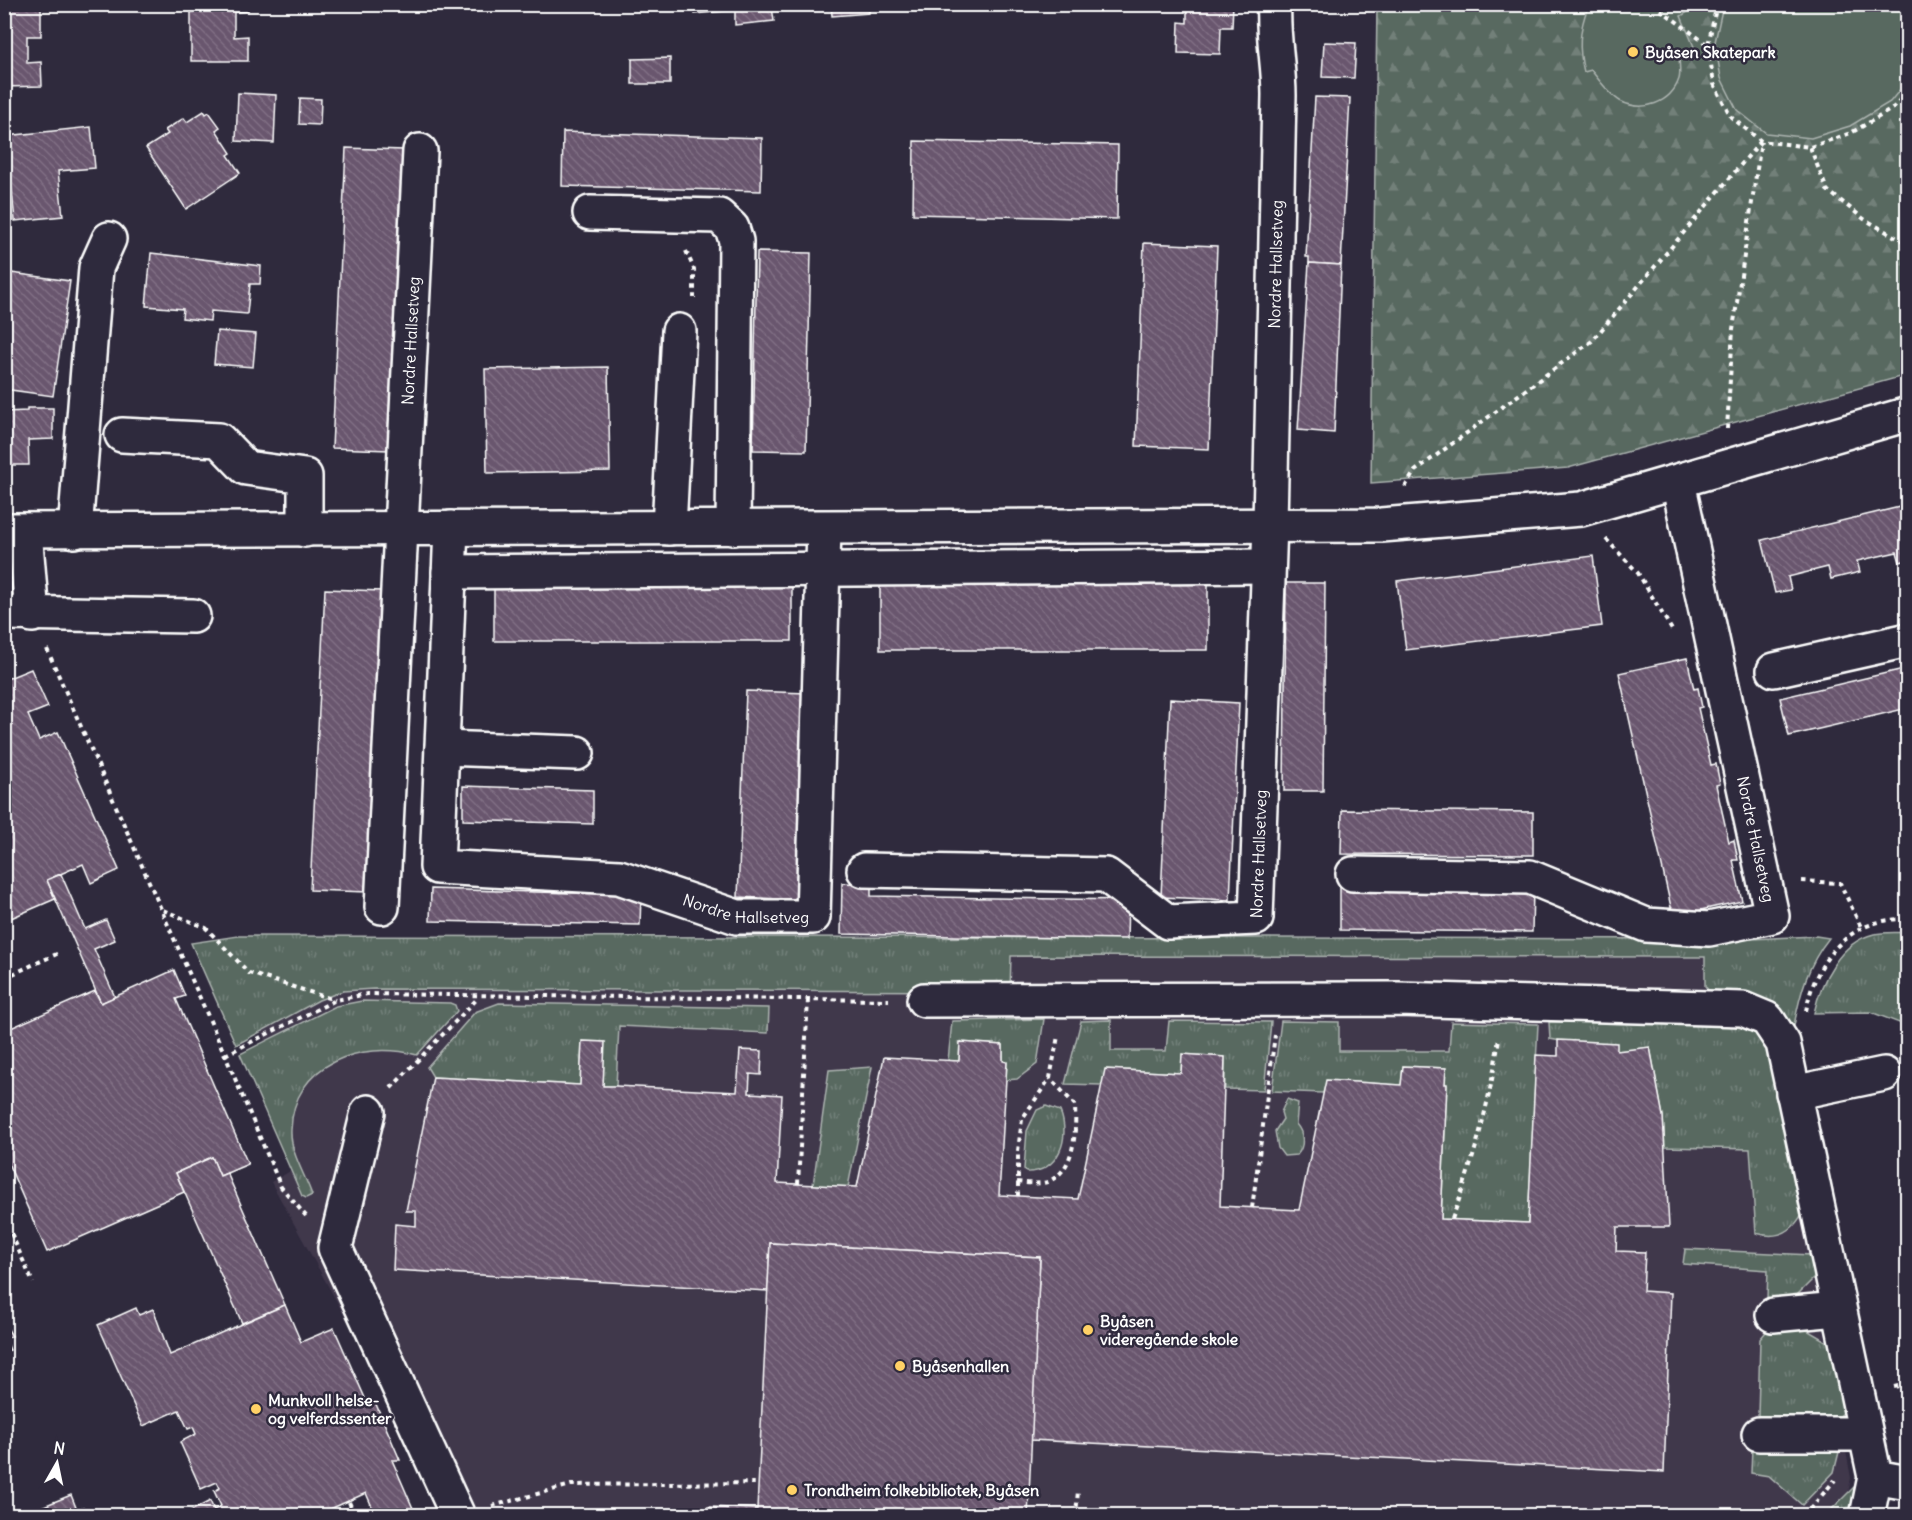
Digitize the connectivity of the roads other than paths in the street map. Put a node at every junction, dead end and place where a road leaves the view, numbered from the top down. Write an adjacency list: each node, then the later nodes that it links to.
1 (1274, 4): 9 (street, Nordre Hallsetveg)
2 (420, 151): 14 (street, Nordre Hallsetveg)
3 (590, 213): 12 (street)
4 (109, 239): 17 (street)
5 (680, 331): 11 (street)
6 (1908, 414): 8 (street)
7 (122, 435): 15 (street)
8 (1678, 482): 9 (street); 28 (street, Nordre Hallsetveg)
9 (1270, 524): 13 (street); 18 (street, Nordre Hallsetveg)
10 (451, 528): 11 (street); 14 (street); 20 (street)
11 (669, 528): 12 (street)
12 (733, 528): 13 (street)
13 (824, 528): 19 (street, Nordre Hallsetveg)
14 (400, 529): 15 (street); 29 (street, Nordre Hallsetveg)
15 (305, 530): 17 (street)
16 (15, 531): 17 (street); 21 (street)
17 (75, 531)
18 (1268, 566): 19 (street); 27 (street, Nordre Hallsetveg)
19 (822, 571): 20 (street); 25 (street, Nordre Hallsetveg)
20 (449, 572): 25 (street)
21 (18, 614): 22 (street)
22 (193, 616)
23 (1908, 640): 24 (street)
24 (1774, 669)
25 (441, 748): 26 (street)
26 (577, 753)
27 (864, 870)
28 (1353, 874)
29 (382, 907)
30 (924, 1000): 32 (street)
31 (1884, 1074): 32 (street)
32 (1793, 1093): 34 (street)
33 (368, 1112): 40 (street)
34 (1838, 1309): 35 (street); 37 (street)
35 (1773, 1315)
36 (1759, 1434): 37 (street)
37 (1865, 1434): 38 (street)
38 (1875, 1477): 39 (street); 41 (street)
39 (1908, 1483)
40 (471, 1512)
41 (1867, 1515)

